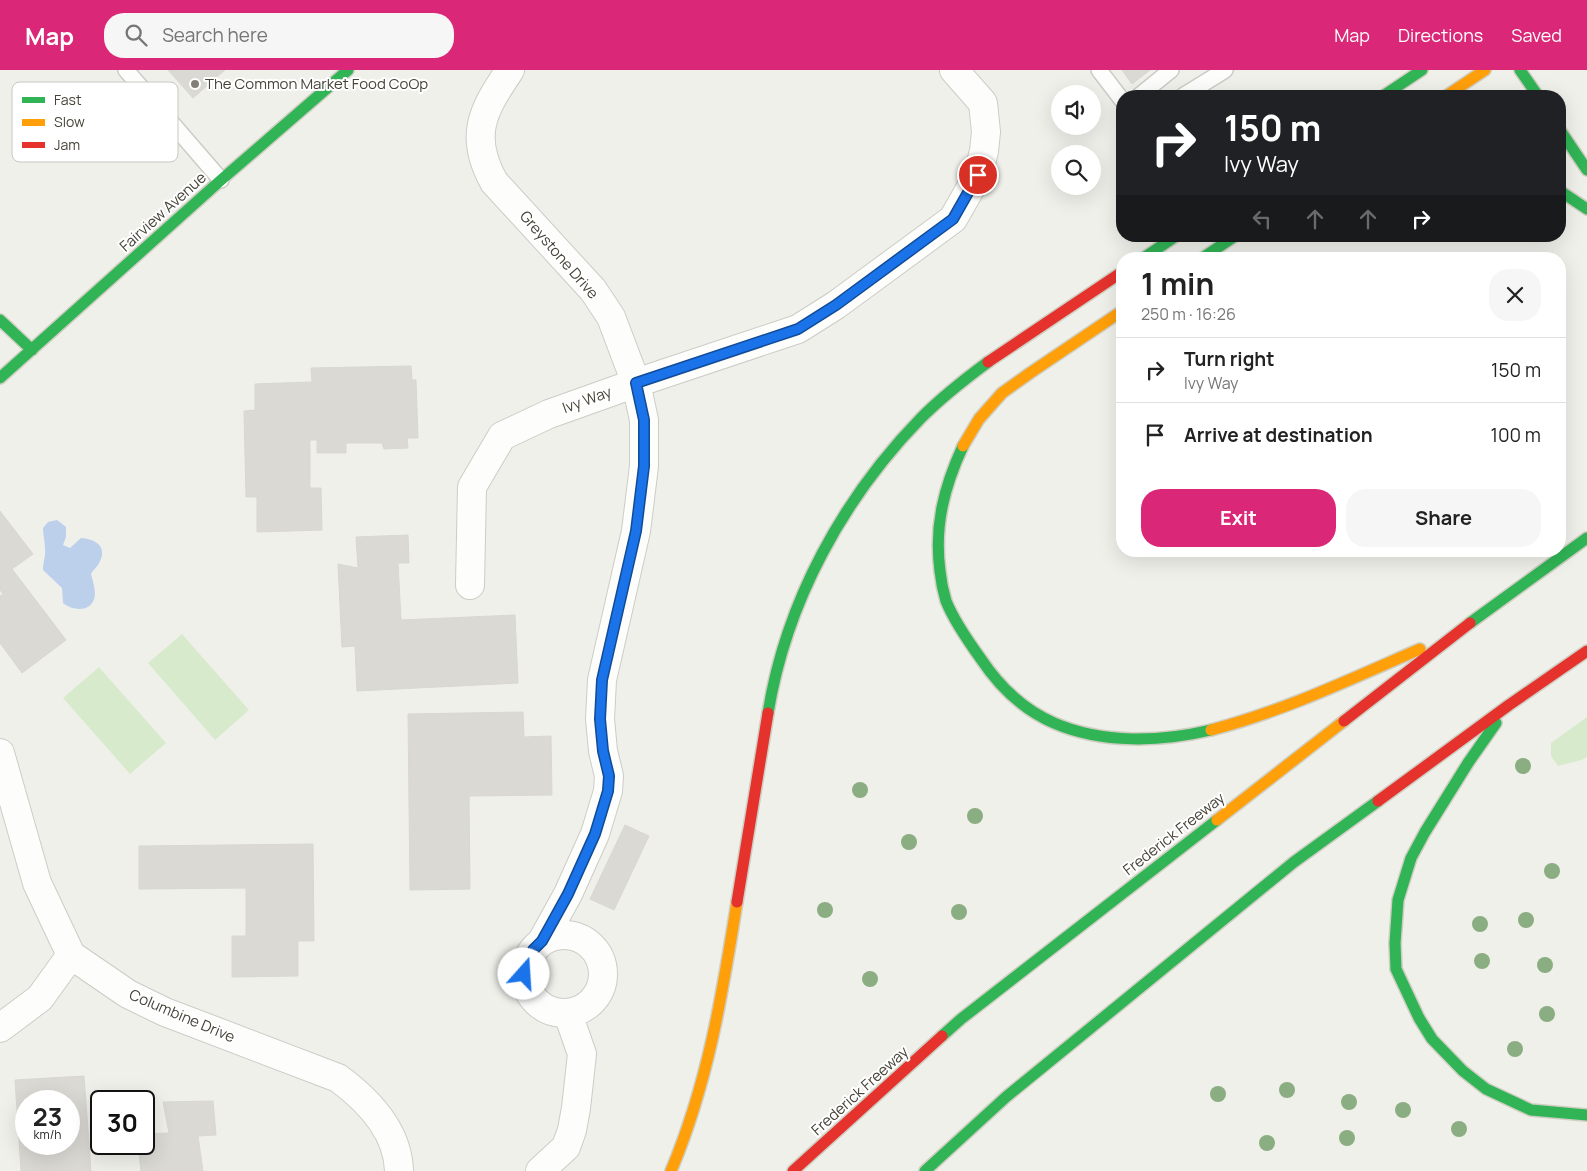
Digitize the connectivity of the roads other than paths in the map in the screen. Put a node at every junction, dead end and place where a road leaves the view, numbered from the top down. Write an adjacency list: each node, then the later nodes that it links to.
1 (126, 70): 12 (lane)
2 (348, 70): 22 (main road, Fairview Avenue)
3 (510, 70): 34 (street, Greystone Drive)
4 (954, 70): 34 (street, Ivy Way)
5 (1099, 70): 18 (lane)
6 (1171, 70): 13 (lane)
7 (1225, 70): 14 (lane)
8 (1422, 70): 11 (main road)
9 (1485, 70): 16 (main road)
10 (1520, 70): 17 (main road)
11 (1411, 74): 15 (main road)
12 (136, 82)
13 (1146, 90)
14 (1193, 90)
15 (1391, 90)
16 (1455, 90)
17 (1534, 90)
18 (1116, 92)
19 (178, 130): 22 (lane)
20 (1566, 139): 21 (main road)
21 (1587, 170)
22 (221, 180): 32 (main road, Fairview Avenue)
23 (1566, 195): 24 (main road)
24 (1587, 209)
25 (1167, 242): 27 (main road)
26 (1226, 242): 28 (main road)
27 (1152, 252)
28 (1211, 252)
29 (1116, 276): 51 (main road)
30 (1116, 315): 39 (main road)
31 (0, 320): 32 (main road)
32 (32, 350): 33 (main road, Fairview Avenue)
33 (0, 378)
34 (636, 383): 38 (street, Ivy Way); 44 (street, Greystone Drive)
35 (1587, 538): 36 (main road, Frederick Freeway)
36 (1566, 553)
37 (1561, 557): 39 (main road, Frederick Freeway)
38 (470, 585)
39 (1456, 634): 52 (main road, Frederick Freeway)
40 (1587, 651): 41 (main road)
41 (1509, 705): 48 (main road); 53 (main road)
42 (0, 753): 43 (street)
43 (5, 788): 45 (street)
44 (542, 941): 46 (street, Greystone Drive); 46 (street)
45 (70, 955): 47 (street); 49 (street, Columbine Drive)
46 (568, 1014): 50 (street)
47 (0, 1028)
48 (1587, 1115)
49 (399, 1171)
50 (540, 1171)
51 (671, 1171)
52 (793, 1171)
53 (926, 1171)

